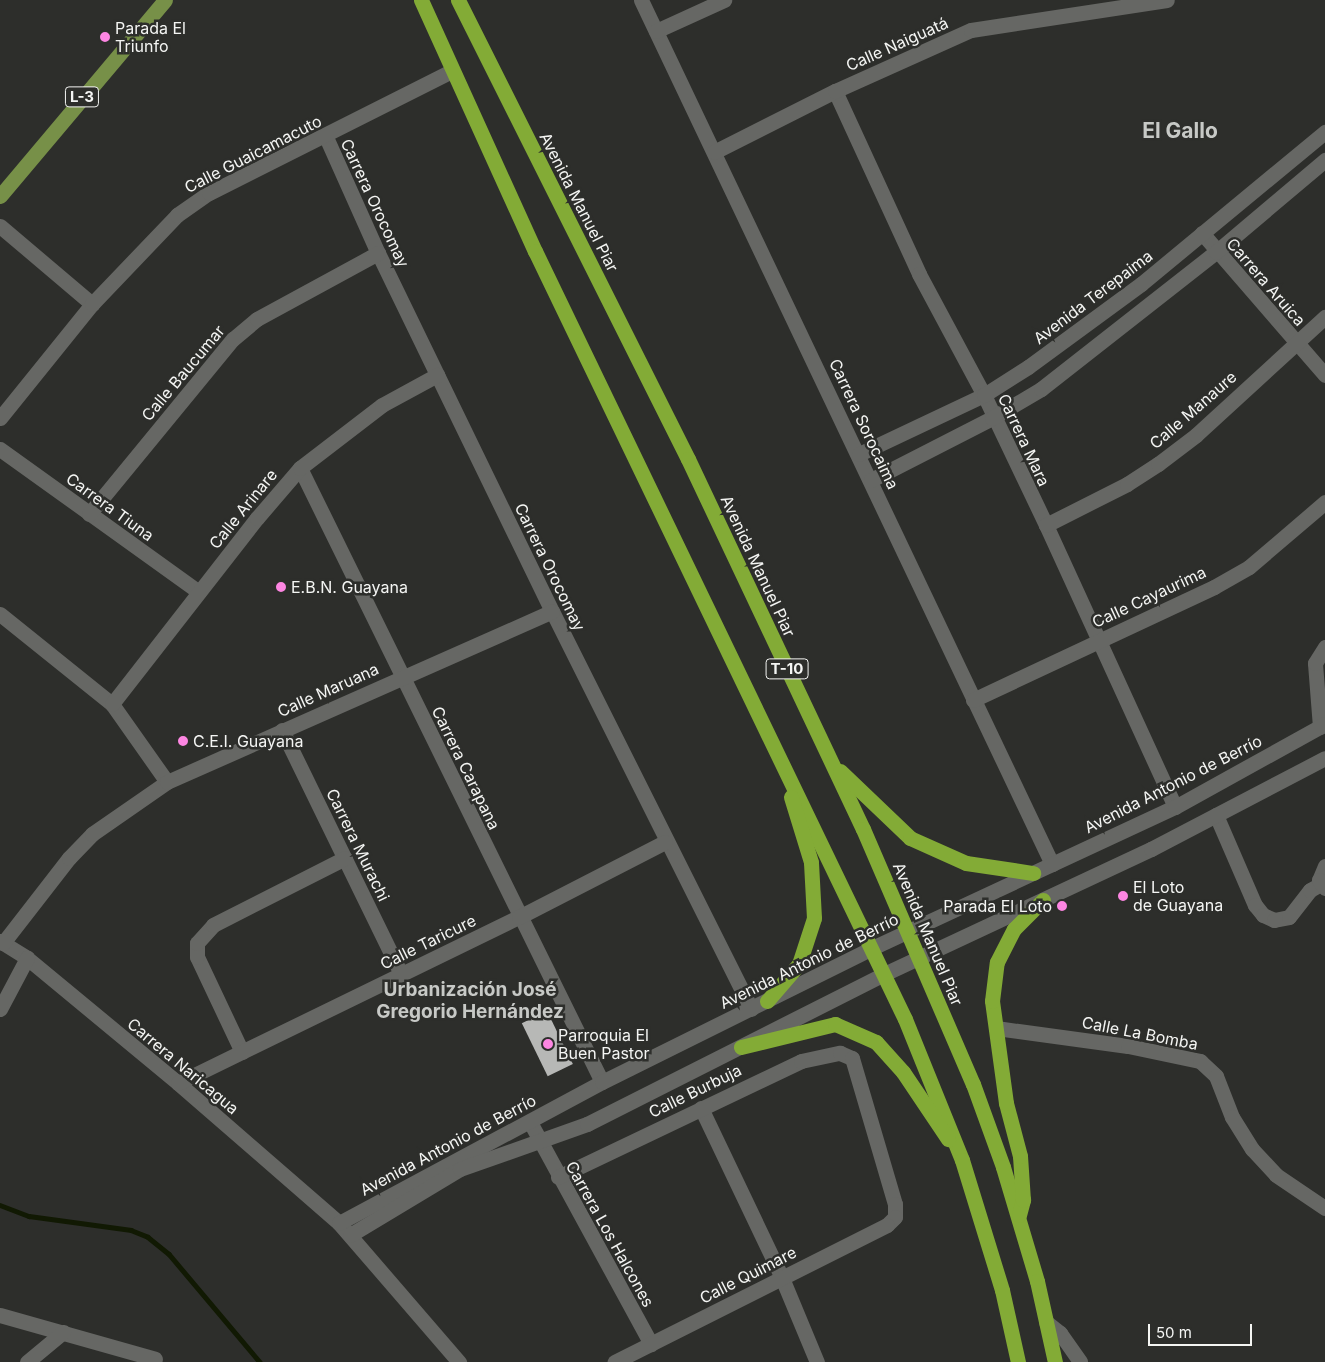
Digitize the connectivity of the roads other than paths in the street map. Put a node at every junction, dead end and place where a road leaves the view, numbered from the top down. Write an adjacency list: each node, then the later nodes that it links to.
1 (165, 0): 15 (main road, L-3)
2 (421, 0): 9 (highway, T-10)
3 (458, 0): 47 (highway, Avenida Manuel Piar / T-10)
4 (641, 0): 8 (street, Carrera Sorocaima)
5 (724, 0): 8 (street)
6 (1167, 0): 7 (street, Calle Naiguatá)
7 (1127, 2): 10 (street, Calle Naiguatá)
8 (656, 31): 13 (street, Carrera Sorocaima)
9 (452, 71): 12 (street, Calle Guaicamacuto); 46 (highway, T-10)
10 (835, 91): 13 (street, Calle Naiguatá); 25 (street, Carrera Mara)
11 (1325, 132): 17 (street, Avenida Terepaima)
12 (326, 137): 19 (street, Carrera Orocomay); 20 (street, Calle Guaicamacuto)
13 (714, 152): 29 (street, Carrera Sorocaima)
14 (1325, 160): 18 (street)
15 (0, 196)
16 (0, 226): 20 (street)
17 (1202, 233): 18 (street, Carrera Aruica); 25 (street, Avenida Terepaima)
18 (1216, 252): 22 (street, Carrera Aruica); 27 (street)
19 (378, 253): 23 (street, Carrera Orocomay); 33 (street, Calle Baucumar)
20 (92, 304): 26 (street, Calle Guaicamacuto)
21 (1325, 318): 22 (street, Calle Manaure)
22 (1296, 342): 24 (street, Carrera Aruica); 34 (street, Calle Manaure)
23 (437, 374): 30 (street, Calle Arinare); 36 (street, Carrera Orocomay)
24 (1325, 375)
25 (984, 395): 27 (street, Carrera Mara); 29 (street, Avenida Terepaima)
26 (0, 418)
27 (992, 418): 31 (street); 34 (street, Carrera Mara)
28 (0, 449): 33 (street, Carrera Tiuna)
29 (859, 454): 31 (street, Carrera Sorocaima)
30 (300, 468): 35 (street, Calle Arinare); 40 (street, Carrera Carapana)
31 (871, 480): 41 (street, Carrera Sorocaima)
32 (1325, 502): 38 (street, Calle Cayaurima)
33 (89, 514): 35 (street, Carrera Tiuna)
34 (1046, 525): 38 (street, Carrera Mara)
35 (199, 592): 42 (street, Calle Arinare)
36 (552, 611): 40 (street, Calle Maruana); 51 (street, Carrera Orocomay)
37 (0, 614): 42 (street)
38 (1100, 640): 41 (street, Calle Cayaurima); 49 (street, Carrera Mara)
39 (1325, 647): 43 (street)
40 (402, 676): 44 (street, Calle Maruana); 58 (street, Carrera Carapana)
41 (973, 700): 53 (street, Carrera Sorocaima)
42 (112, 704): 48 (street)
43 (1323, 726): 49 (street, Avenida Antonio de Berrío)
44 (282, 730): 48 (street, Calle Maruana); 52 (street, Carrera Murachi)
45 (1325, 758): 50 (street, Avenida Antonio de Berrío)
46 (781, 759): 61 (highway, T-10); 66 (highway)
47 (832, 762): 55 (highway); 59 (highway, Avenida Manuel Piar / T-10)
48 (167, 782): 60 (street, Calle Maruana)
49 (1175, 806): 53 (street, Avenida Antonio de Berrío)
50 (1216, 815): 56 (street); 57 (street, Avenida Antonio de Berrío)
51 (665, 842): 58 (street, Calle Taricure); 68 (street, Carrera Orocomay)
52 (345, 858): 64 (street, Carrera Murachi); 71 (street)
53 (1052, 864): 55 (street, Avenida Antonio de Berrío)
54 (1325, 866): 56 (street)
55 (1033, 873): 59 (street, Avenida Antonio de Berrío)
56 (1323, 886)
57 (1043, 900): 63 (street, Avenida Antonio de Berrío); 69 (highway)
58 (519, 917): 64 (street, Calle Taricure); 72 (street, Carrera Carapana)
59 (907, 932): 61 (street, Avenida Antonio de Berrío); 63 (highway, Avenida Manuel Piar / T-10)
60 (2, 942): 62 (street, Carrera Naricagua)
61 (872, 948): 65 (highway, T-10); 66 (street, Avenida Antonio de Berrío)
62 (27, 958): 67 (street); 73 (street, Carrera Naricagua)
63 (919, 958): 65 (street, Avenida Antonio de Berrío); 81 (highway, Avenida Manuel Piar / T-10)
64 (401, 974): 71 (street, Calle Taricure)
65 (884, 974): 70 (street, Avenida Antonio de Berrío); 77 (highway, T-10)
66 (767, 1001): 68 (street, Avenida Antonio de Berrío)
67 (0, 1009)
68 (751, 1009): 72 (street, Avenida Antonio de Berrío)
69 (996, 1028): 79 (street, Calle La Bomba); 81 (highway)
70 (741, 1046): 76 (street, Avenida Antonio de Berrío); 77 (highway)
71 (242, 1052): 73 (street, Calle Taricure)
72 (602, 1082): 75 (street, Avenida Antonio de Berrío)
73 (178, 1083): 82 (street, Carrera Naricagua)
74 (700, 1108): 78 (street, Calle Burbuja); 80 (street, Calle Burbuja); 84 (street)
75 (530, 1122): 76 (street, Carrera Los Halcones); 82 (street, Avenida Antonio de Berrío)
76 (539, 1141): 78 (street, Carrera Los Halcones); 83 (street, Avenida Antonio de Berrío)
77 (962, 1160): 94 (highway, T-10)
78 (558, 1177): 88 (street, Carrera Los Halcones)
79 (1325, 1208)
80 (895, 1217): 84 (street, Calle Quimare)
81 (1018, 1219): 86 (highway, Avenida Manuel Piar / T-10)
82 (339, 1223): 83 (street, Carrera Naricagua)
83 (350, 1235): 91 (street, Carrera Naricagua)
84 (782, 1278): 88 (street, Calle Quimare); 93 (street)
85 (0, 1315): 87 (street)
86 (1046, 1322): 95 (highway, Avenida Manuel Piar / T-10); 96 (street)
87 (63, 1332): 89 (street); 90 (street)
88 (651, 1344): 92 (street, Calle Quimare)
89 (155, 1359)
90 (26, 1362)
91 (459, 1362)
92 (615, 1362)
93 (817, 1362)
94 (1018, 1362)
95 (1055, 1362)
96 (1080, 1362)

